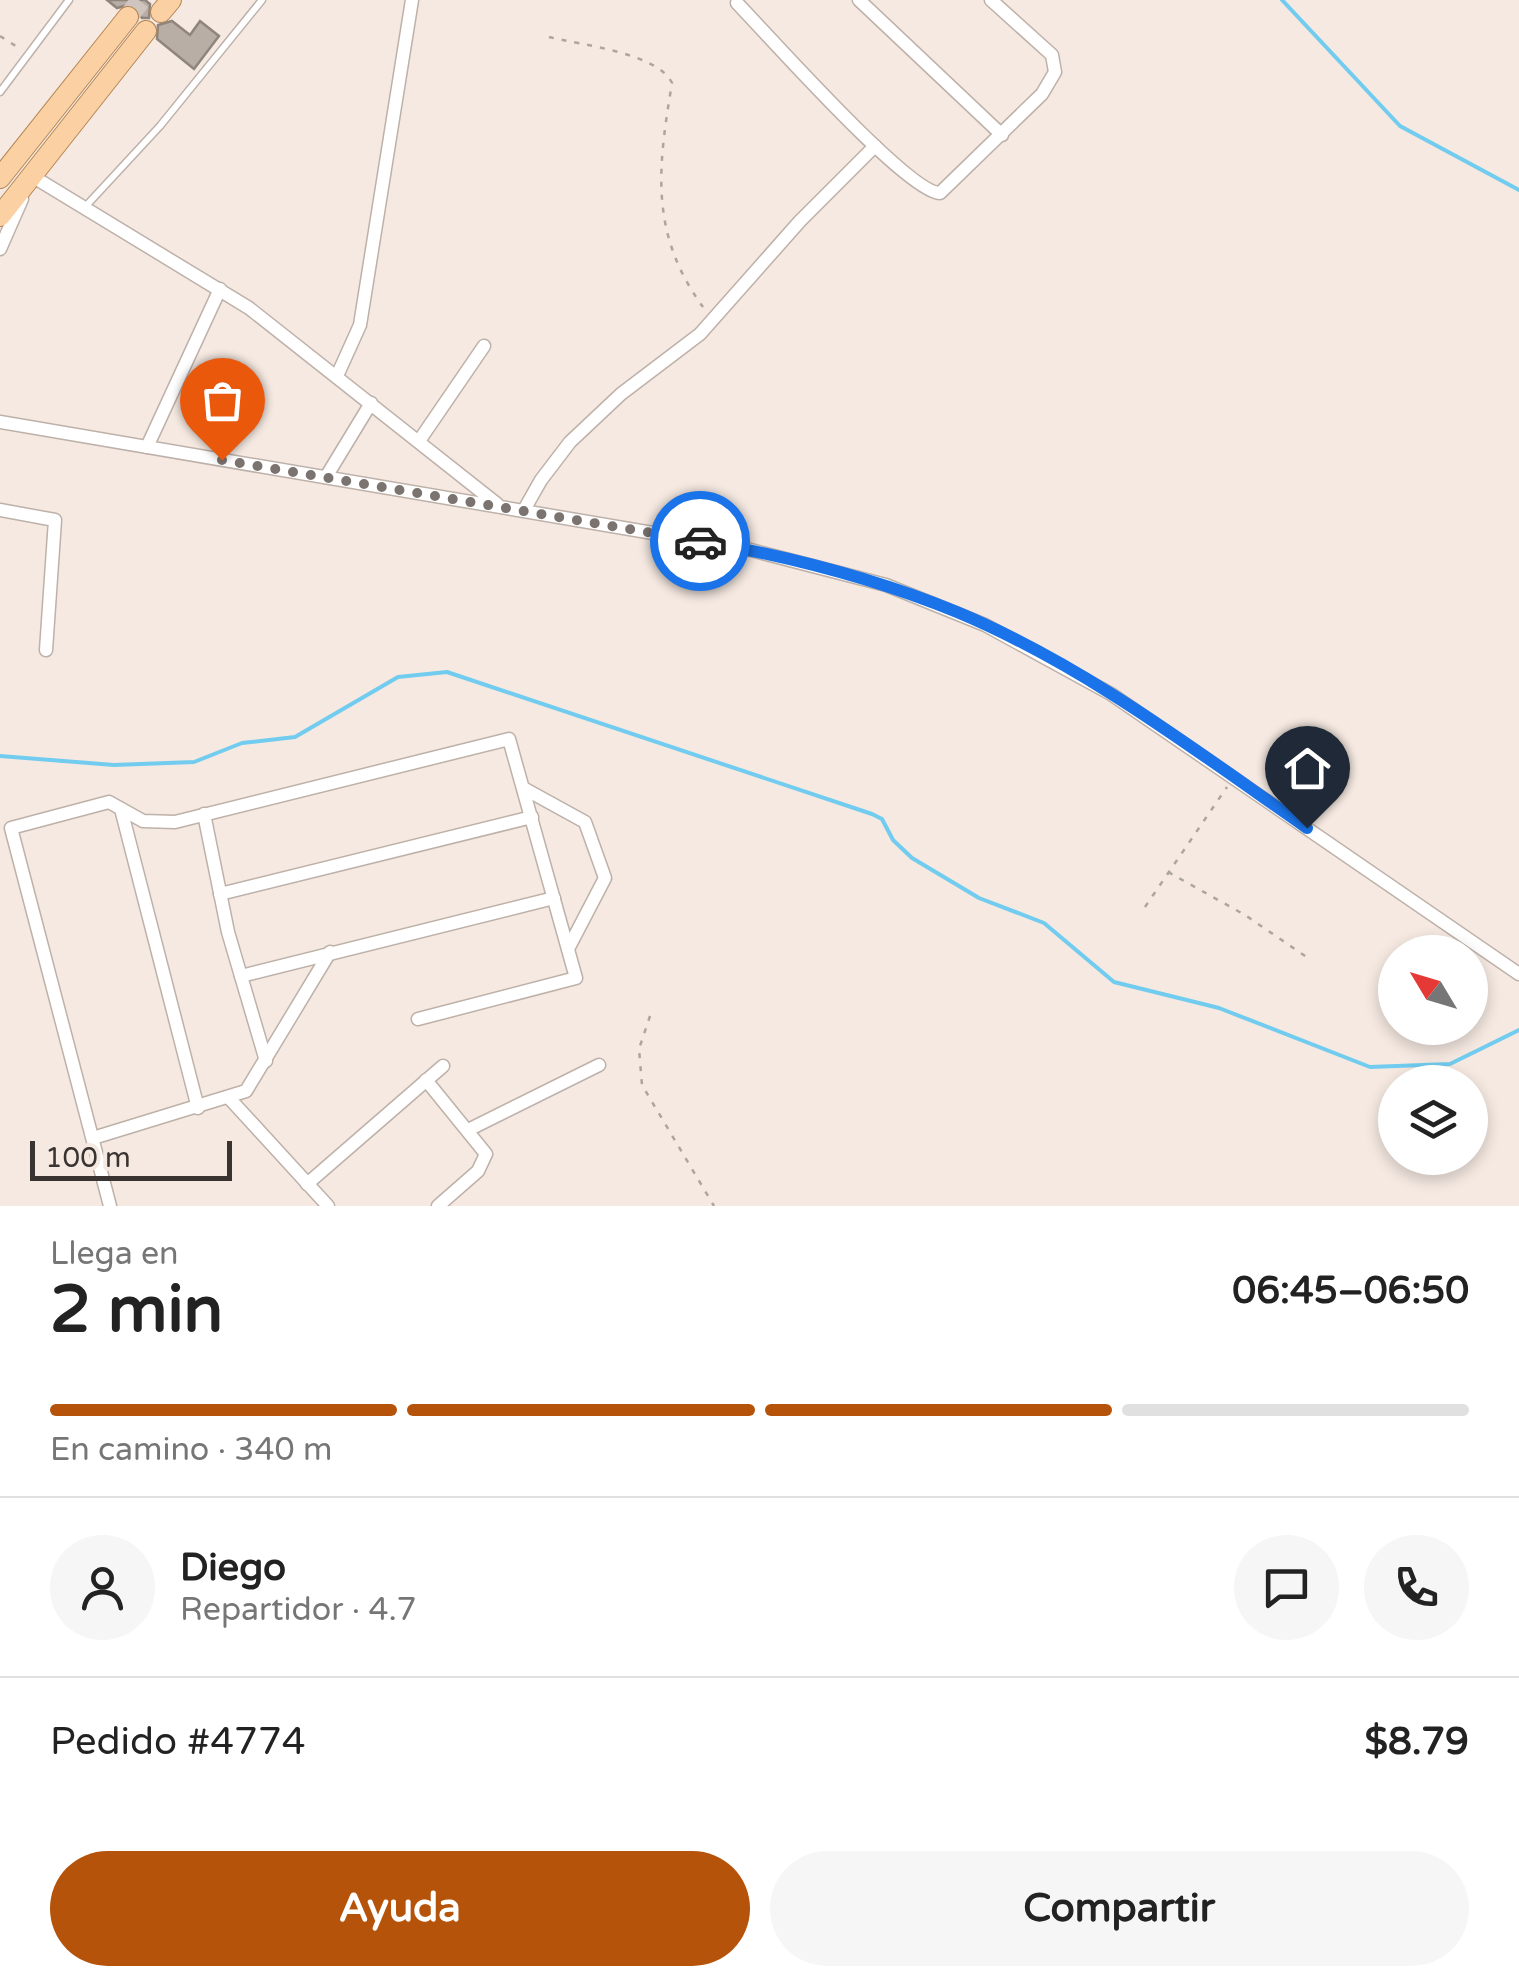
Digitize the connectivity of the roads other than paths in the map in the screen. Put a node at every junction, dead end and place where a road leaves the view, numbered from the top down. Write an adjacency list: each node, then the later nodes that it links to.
1 (69, 0): 10 (lane)
2 (262, 0): 16 (lane)
3 (412, 0): 21 (street)
4 (859, 0): 12 (street)
5 (991, 0): 12 (street)
6 (737, 4): 13 (street)
7 (128, 17): 9 (main road)
8 (146, 31): 11 (main road)
9 (74, 84): 11 (main road); 14 (main road)
10 (0, 92)
11 (92, 99): 15 (main road)
12 (1002, 135): 13 (street)
13 (876, 146): 29 (street)
14 (4, 167)
15 (32, 176): 16 (street); 17 (main road); 18 (street)
16 (84, 208): 19 (street)
17 (0, 216)
18 (0, 249)
19 (220, 289): 21 (street); 25 (street)
20 (484, 346): 24 (street)
21 (337, 376): 22 (street)
22 (370, 403): 24 (street); 26 (street)
23 (0, 422): 25 (street)
24 (419, 441): 27 (street)
25 (147, 447): 26 (street)
26 (326, 477): 27 (street)
27 (498, 506): 29 (street)
28 (0, 510): 30 (street)
29 (524, 510): 39 (street)
30 (46, 650)
31 (525, 789): 33 (street); 34 (street); 37 (street)
32 (121, 809): 33 (street); 47 (street); 49 (street)
33 (204, 814): 35 (street)
34 (532, 817): 35 (street); 36 (street)
35 (220, 894): 40 (street)
36 (554, 898): 37 (street); 38 (street)
37 (568, 949): 41 (street)
38 (330, 952): 40 (street); 42 (street)
39 (1519, 974)
40 (241, 976): 42 (street)
41 (418, 1019)
42 (266, 1061): 46 (street)
43 (599, 1065): 48 (street)
44 (443, 1066): 45 (street)
45 (426, 1080): 48 (street); 50 (street)
46 (230, 1099): 47 (street); 50 (street)
47 (198, 1108): 49 (street)
48 (468, 1130): 53 (street)
49 (92, 1138): 51 (street)
50 (307, 1184): 52 (street)
51 (110, 1206)
52 (328, 1206)
53 (438, 1206)

